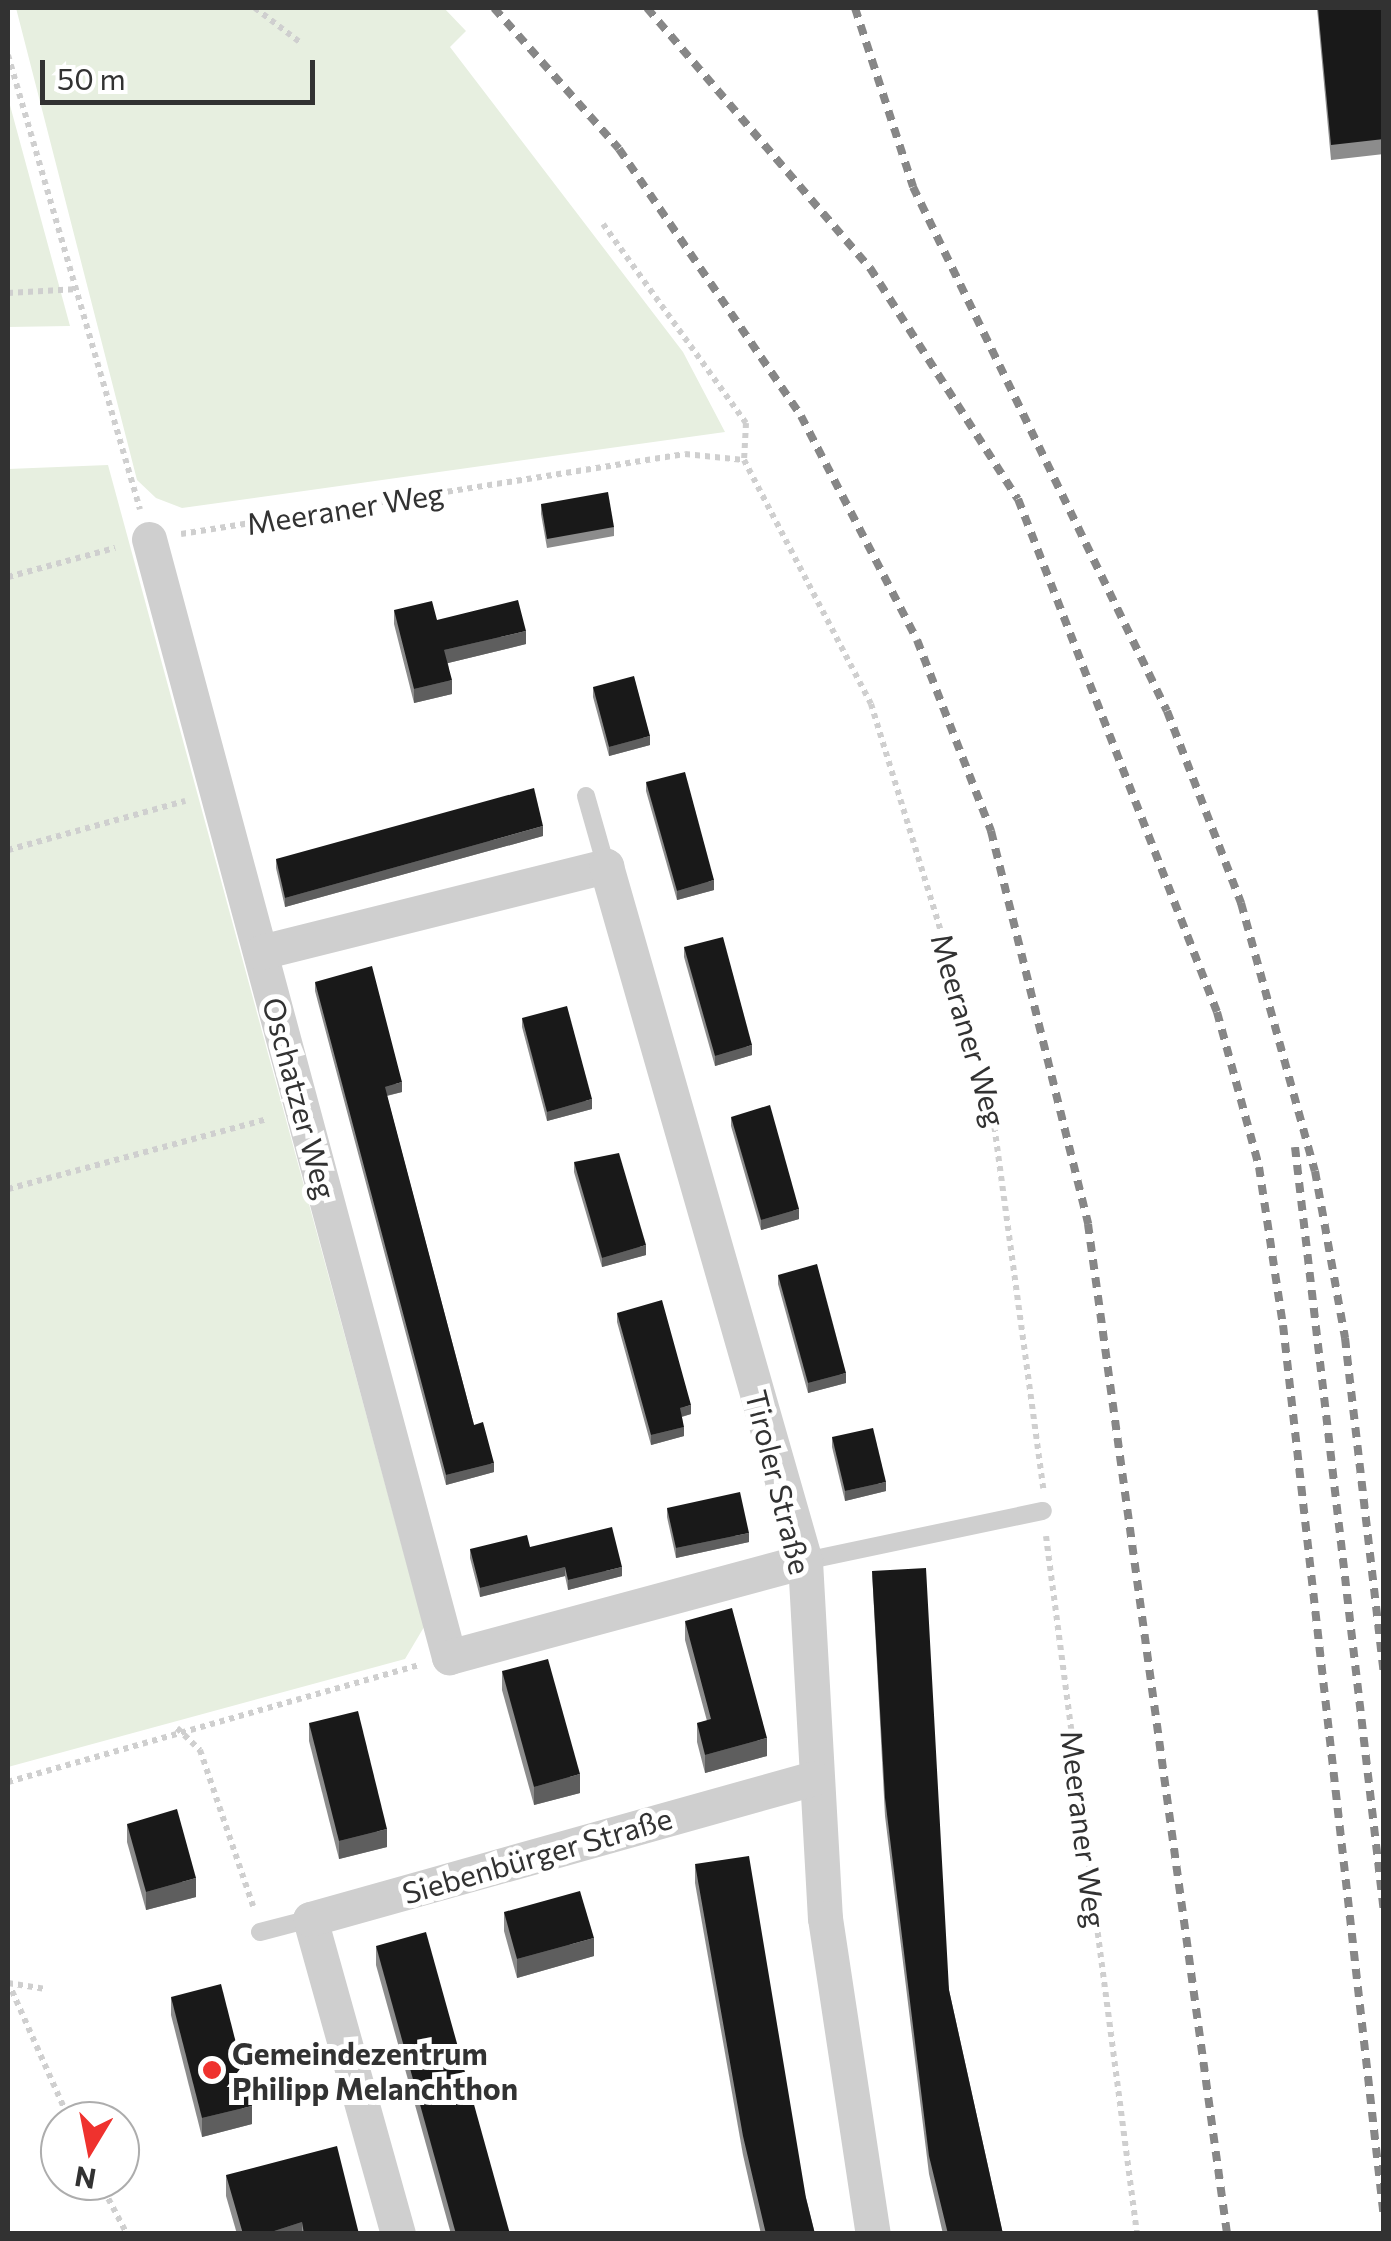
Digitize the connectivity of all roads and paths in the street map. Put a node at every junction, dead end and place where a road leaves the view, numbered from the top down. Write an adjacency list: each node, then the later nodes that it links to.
1 (255, 8): 2 (path)
2 (301, 43)
3 (8, 54): 5 (path)
4 (603, 224): 7 (path)
5 (78, 289): 6 (path); 8 (path)
6 (8, 293)
7 (744, 460): 8 (path, Meeraner Weg); 17 (path, Meeraner Weg)
8 (149, 539): 9 (path, Meeraner Weg); 10 (street, Oschatzer Weg)
9 (8, 577)
10 (217, 792): 12 (path); 14 (street, Oschatzer Weg)
11 (586, 796): 13 (lane, Tiroler Straße)
12 (8, 850)
13 (606, 866): 14 (street); 18 (street, Tiroler Straße)
14 (261, 952): 15 (street, Oschatzer Weg)
15 (303, 1110): 16 (path); 19 (street, Oschatzer Weg)
16 (8, 1188)
17 (1043, 1512): 18 (lane); 32 (path, Meeraner Weg)
18 (805, 1561): 19 (street); 21 (street, Tiroler Straße)
19 (449, 1658): 20 (path)
20 (176, 1727): 22 (path); 24 (path)
21 (814, 1778): 23 (street, Siebenbürger Straße); 31 (street, Tiroler Straße)
22 (8, 1782)
23 (310, 1919): 24 (lane, Siebenbürger Straße); 30 (street)
24 (260, 1932)
25 (8, 1983): 26 (path); 27 (path)
26 (46, 1989)
27 (61, 2101)
28 (110, 2201): 29 (path)
29 (127, 2234)
30 (398, 2234)
31 (873, 2234)
32 (1136, 2234)

